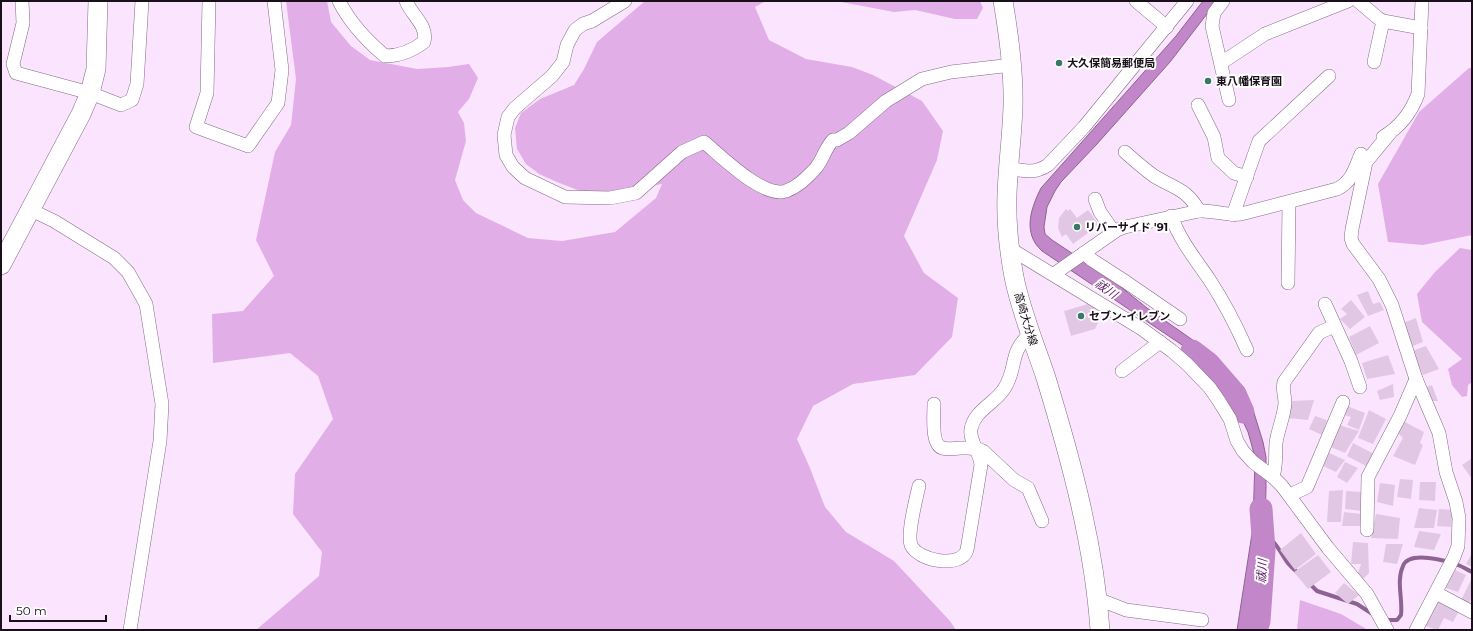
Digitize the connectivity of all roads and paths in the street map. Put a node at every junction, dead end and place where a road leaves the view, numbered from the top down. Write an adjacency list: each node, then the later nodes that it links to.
1 (22, 1): 24 (street)
2 (98, 1): 24 (main road)
3 (142, 1): 24 (street)
4 (209, 1): 5 (street)
5 (274, 1)
6 (339, 1): 7 (street)
7 (406, 1)
8 (625, 1): 22 (street)
9 (1003, 1): 22 (main road, 高崎大分線)
10 (1136, 1): 18 (street)
11 (1187, 1): 18 (street)
12 (1224, 1): 21 (street)
13 (1348, 1): 16 (street)
14 (1358, 1): 17 (street)
15 (1422, 1): 19 (street)
16 (1325, 5): 21 (street)
17 (1383, 21): 19 (street); 20 (street)
18 (1167, 26): 29 (street)
19 (1421, 28): 27 (street)
20 (1374, 62)
21 (1221, 63): 25 (street)
22 (1012, 65): 29 (main road, 高崎大分線)
23 (1329, 76): 30 (street)
24 (90, 93): 33 (main road)
25 (1229, 100)
26 (1198, 105): 30 (street)
27 (1390, 133): 32 (street); 50 (street)
28 (1125, 152): 34 (street)
29 (1009, 168): 38 (main road, 高崎大分線)
30 (1247, 177): 35 (street)
31 (1095, 199): 37 (street)
32 (1289, 202): 35 (street); 42 (street)
33 (31, 210): 40 (main road); 64 (street)
34 (1199, 211): 35 (street); 36 (street)
35 (1233, 215)
36 (1171, 216): 37 (street); 48 (street)
37 (1114, 232): 39 (street)
38 (1009, 248): 41 (street); 46 (main road, 高崎大分線)
39 (1081, 255): 41 (street); 44 (street)
40 (1, 265)
41 (1057, 272): 47 (street)
42 (1288, 283)
43 (1325, 304): 45 (street)
44 (1180, 319)
45 (1334, 326): 51 (street); 55 (street)
46 (1030, 334): 54 (street); 61 (main road, 高崎大分線)
47 (1160, 342): 49 (street); 55 (street)
48 (1247, 350)
49 (1122, 371)
50 (1416, 379): 59 (street); 60 (street)
51 (1360, 387)
52 (1343, 402): 57 (street)
53 (934, 404): 54 (street)
54 (976, 448): 56 (street); 58 (street)
55 (1271, 475): 57 (street)
56 (918, 486)
57 (1290, 495): 66 (street)
58 (1042, 521)
59 (1367, 530)
60 (1436, 593): 62 (street); 67 (street)
61 (1098, 599): 63 (street); 65 (main road, 高崎大分線)
62 (1472, 612)
63 (1202, 620)
64 (130, 630)
65 (1100, 630)
66 (1387, 630)
67 (1416, 630)

